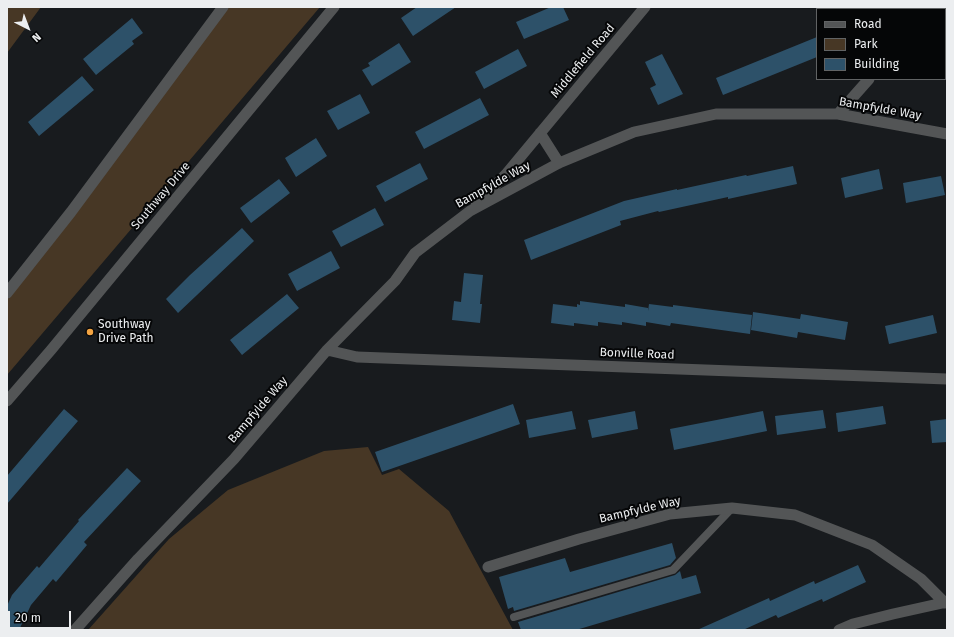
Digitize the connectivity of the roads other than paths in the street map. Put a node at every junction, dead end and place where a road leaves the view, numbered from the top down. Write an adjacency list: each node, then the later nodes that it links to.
1 (223, 7): 10 (street)
2 (334, 7): 13 (street, Southway Drive)
3 (645, 7): 6 (street, Middlefield Road)
4 (868, 80): 5 (street)
5 (838, 114): 7 (street, Bampfylde Way); 8 (street, Bampfylde Way)
6 (540, 133): 8 (street); 9 (street, Middlefield Road)
7 (947, 134)
8 (559, 163): 9 (street, Bampfylde Way)
9 (470, 211): 11 (street, Bampfylde Way)
10 (7, 293)
11 (327, 350): 12 (street, Bonville Road); 18 (street, Bampfylde Way)
12 (947, 379)
13 (7, 401)
14 (732, 508): 15 (street, Bampfylde Way); 16 (street, Bampfylde Way); 17 (lane)
15 (488, 567)
16 (946, 603): 19 (street, Bampfylde Way)
17 (514, 617)
18 (75, 630)
19 (838, 630)

